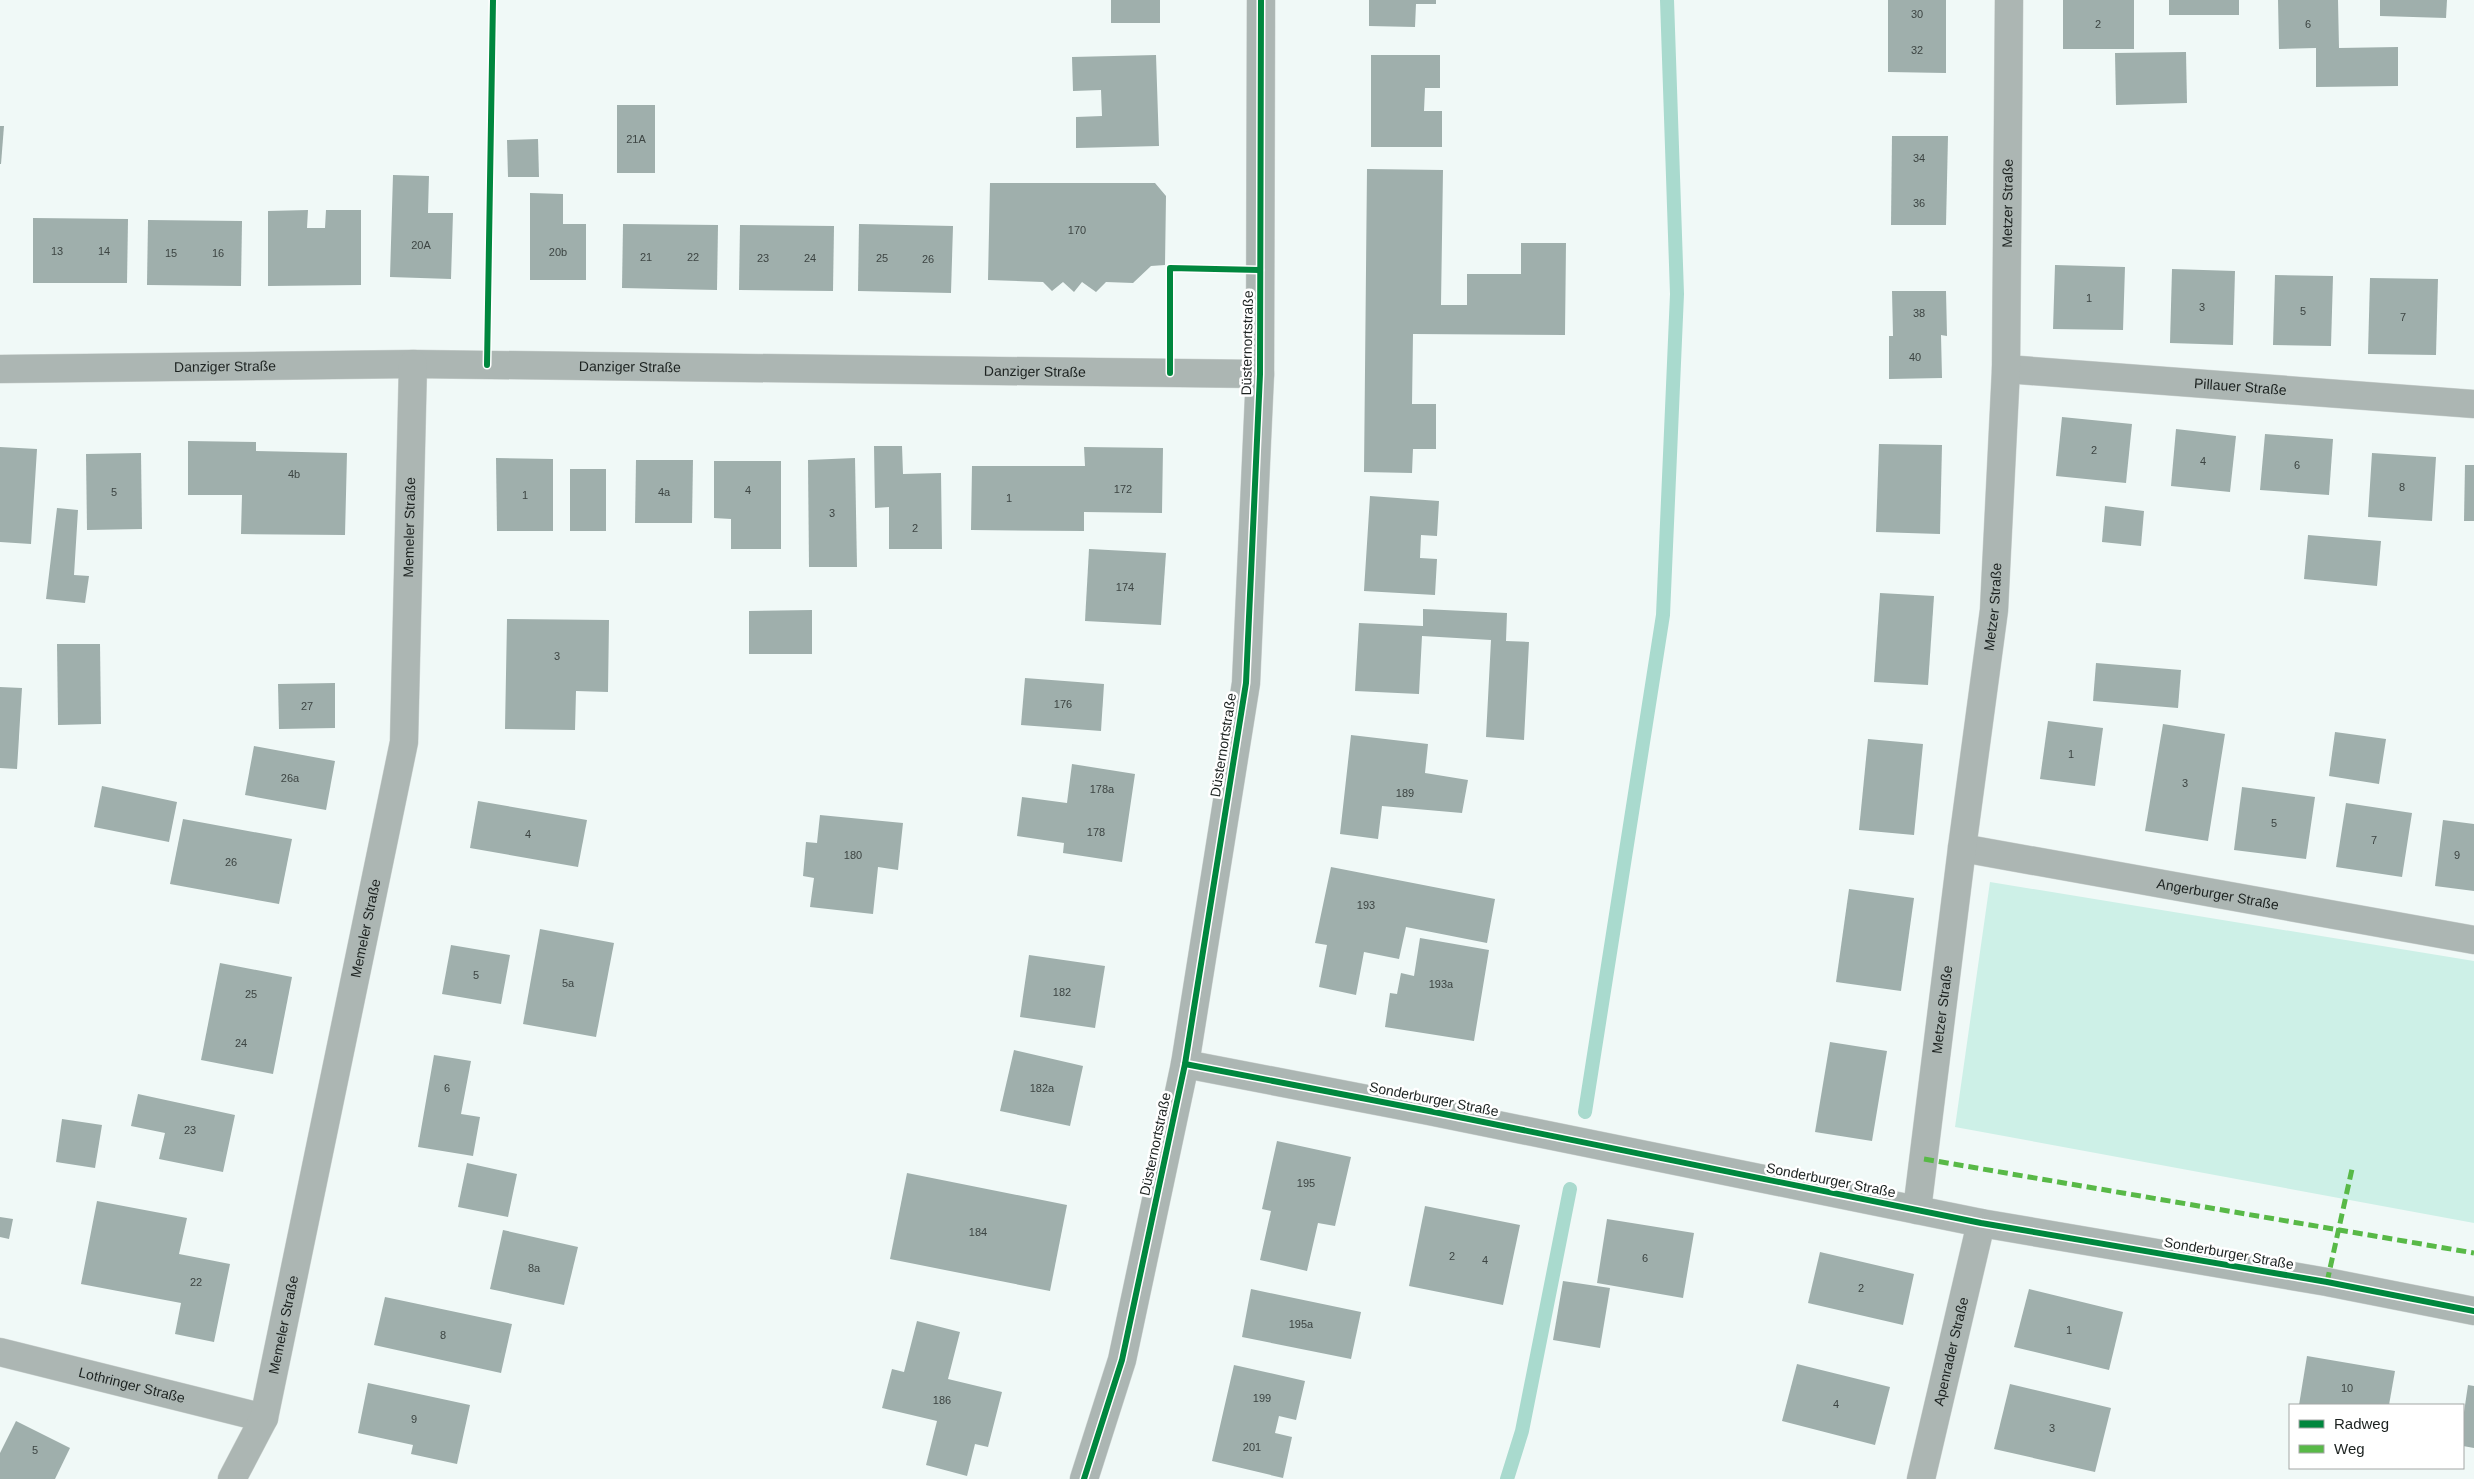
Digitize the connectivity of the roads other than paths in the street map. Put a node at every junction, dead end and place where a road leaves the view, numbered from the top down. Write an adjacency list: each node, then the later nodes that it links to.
1 (1261, 0): 6 (street, Düsternortstraße)
2 (2009, 0): 5 (street, Metzer Straße)
3 (413, 364): 4 (street, Danziger Straße); 6 (street, Danziger Straße); 15 (street, Memeler Straße)
4 (0, 369)
5 (2006, 369): 7 (street, Pillauer Straße); 8 (street, Metzer Straße)
6 (1260, 374): 10 (street, Düsternortstraße)
7 (2474, 404)
8 (1962, 848): 9 (street, Angerburger Straße); 11 (street, Metzer Straße)
9 (2474, 940)
10 (1185, 1064): 11 (street, Sonderburger Straße); 17 (street, Düsternortstraße)
11 (1917, 1210): 12 (street, Sonderburger Straße)
12 (1981, 1223): 13 (street, Sonderburger Straße); 18 (street, Apenrader Straße)
13 (2474, 1311)
14 (0, 1352): 15 (street, Lothringer Straße)
15 (264, 1418): 16 (street, Memeler Straße)
16 (232, 1479)
17 (1084, 1479)
18 (1921, 1479)

